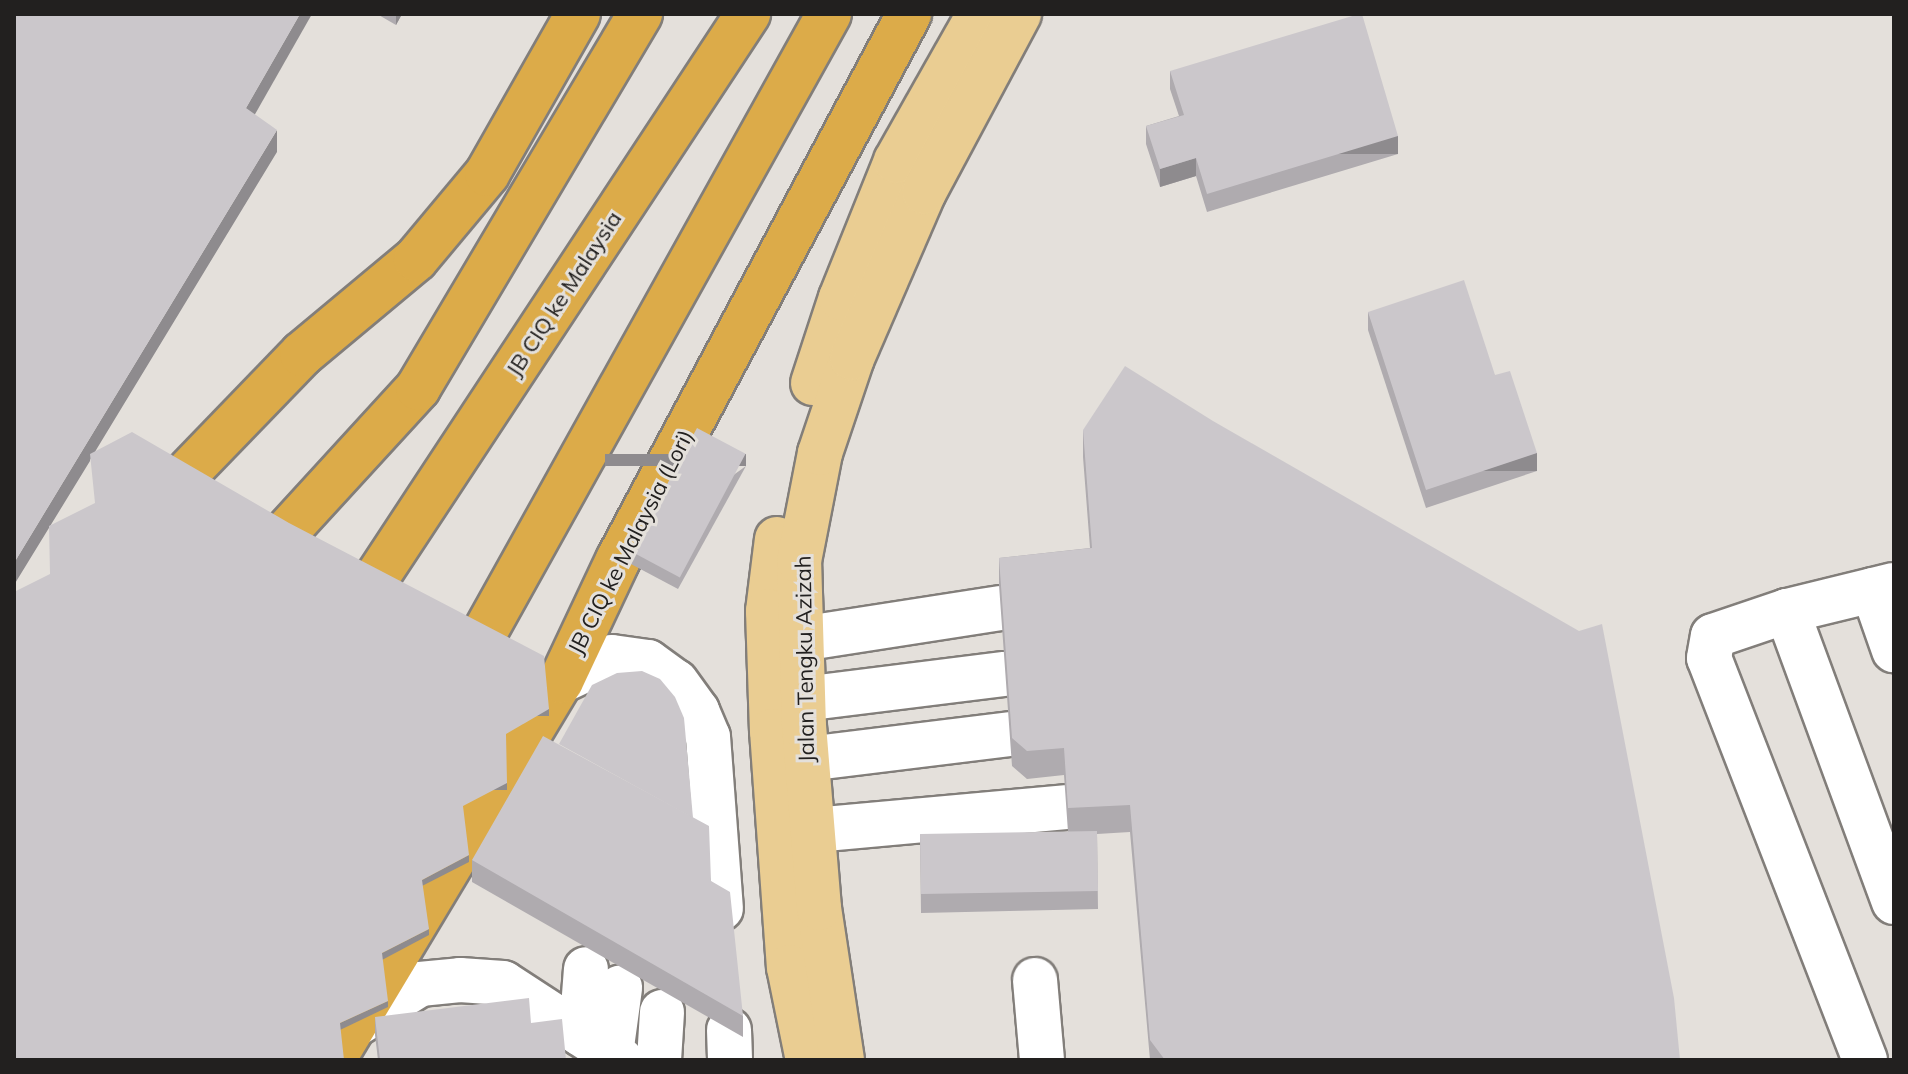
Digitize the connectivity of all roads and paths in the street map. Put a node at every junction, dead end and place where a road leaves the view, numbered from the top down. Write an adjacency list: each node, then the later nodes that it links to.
1 (578, 14): 8 (highway)
2 (640, 14): 9 (highway)
3 (748, 14): 10 (highway, JB CIQ ke Malaysia)
4 (829, 14): 14 (highway)
5 (909, 14): 18 (highway, JB CIQ ke Malaysia (Lori))
6 (979, 14): 26 (main road, Jalan Tengku Azizah)
7 (1019, 14): 15 (main road, Jalan Tengku Azizah)
8 (190, 470)
9 (289, 529)
10 (379, 574)
11 (1883, 588): 13 (lane); 16 (lane)
12 (1001, 608): 15 (lane)
13 (1787, 611): 24 (lane); 37 (lane)
14 (486, 630)
15 (801, 639): 19 (main road, Jalan Tengku Azizah)
16 (1894, 650)
17 (1004, 674): 19 (lane)
18 (561, 681): 25 (lane); 30 (highway, JB CIQ ke Malaysia (Lori))
19 (803, 699): 21 (main road, Jalan Tengku Azizah)
20 (1010, 734): 21 (lane)
21 (807, 759): 23 (main road, Jalan Tengku Azizah)
22 (1066, 807): 23 (lane)
23 (814, 830): 35 (main road, Jalan Tengku Azizah)
24 (1894, 902)
25 (721, 909)
26 (789, 967): 33 (main road); 34 (main road, Jalan Tengku Azizah)
27 (603, 978): 31 (lane)
28 (1035, 980): 36 (lane)
29 (700, 1038): 32 (lane)
30 (343, 1043): 31 (lane)
31 (604, 1049)
32 (659, 1060)
33 (787, 1060)
34 (808, 1060)
35 (842, 1060)
36 (1042, 1060)
37 (1865, 1060)

